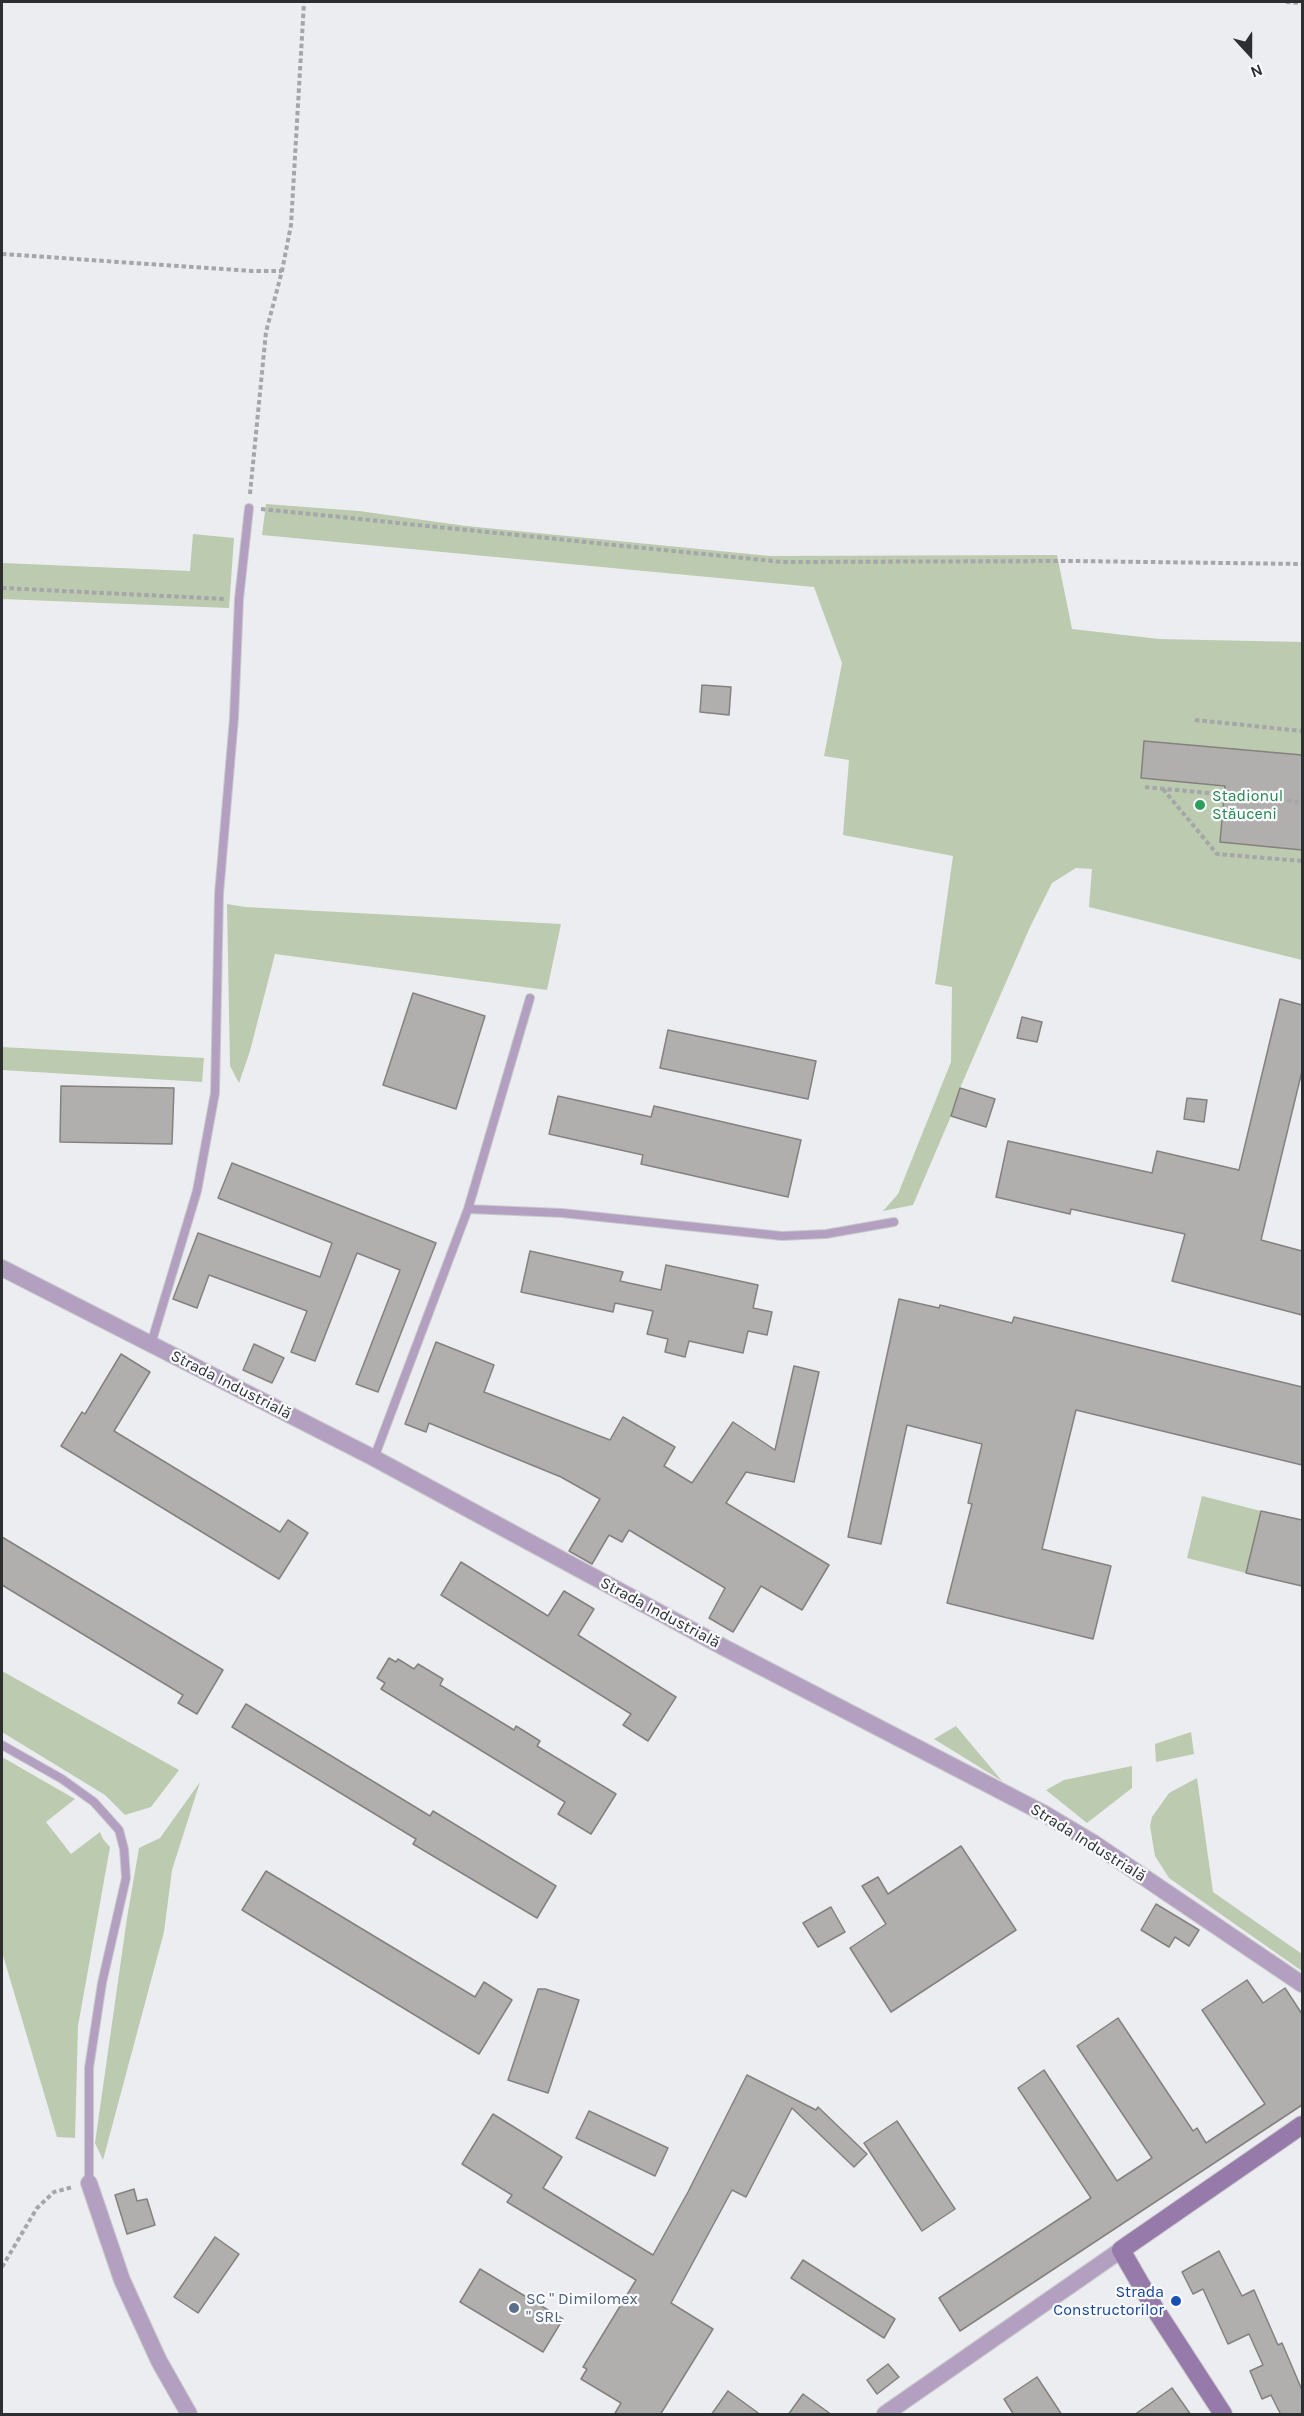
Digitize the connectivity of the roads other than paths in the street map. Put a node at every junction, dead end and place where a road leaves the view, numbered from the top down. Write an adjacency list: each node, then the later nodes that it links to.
1 (249, 508): 6 (lane)
2 (530, 998): 3 (lane)
3 (468, 1209): 4 (lane); 7 (lane)
4 (894, 1222)
5 (2, 1268): 6 (street, Strada Industrială)
6 (151, 1344): 7 (street, Strada Industrială)
7 (374, 1458): 9 (street, Strada Industrială)
8 (2, 1745): 11 (lane)
9 (1302, 1984)
10 (1301, 2128): 12 (street)
11 (88, 2183): 13 (street)
12 (1122, 2250): 14 (street); 15 (street)
13 (189, 2415)
14 (885, 2415)
15 (1223, 2415)

